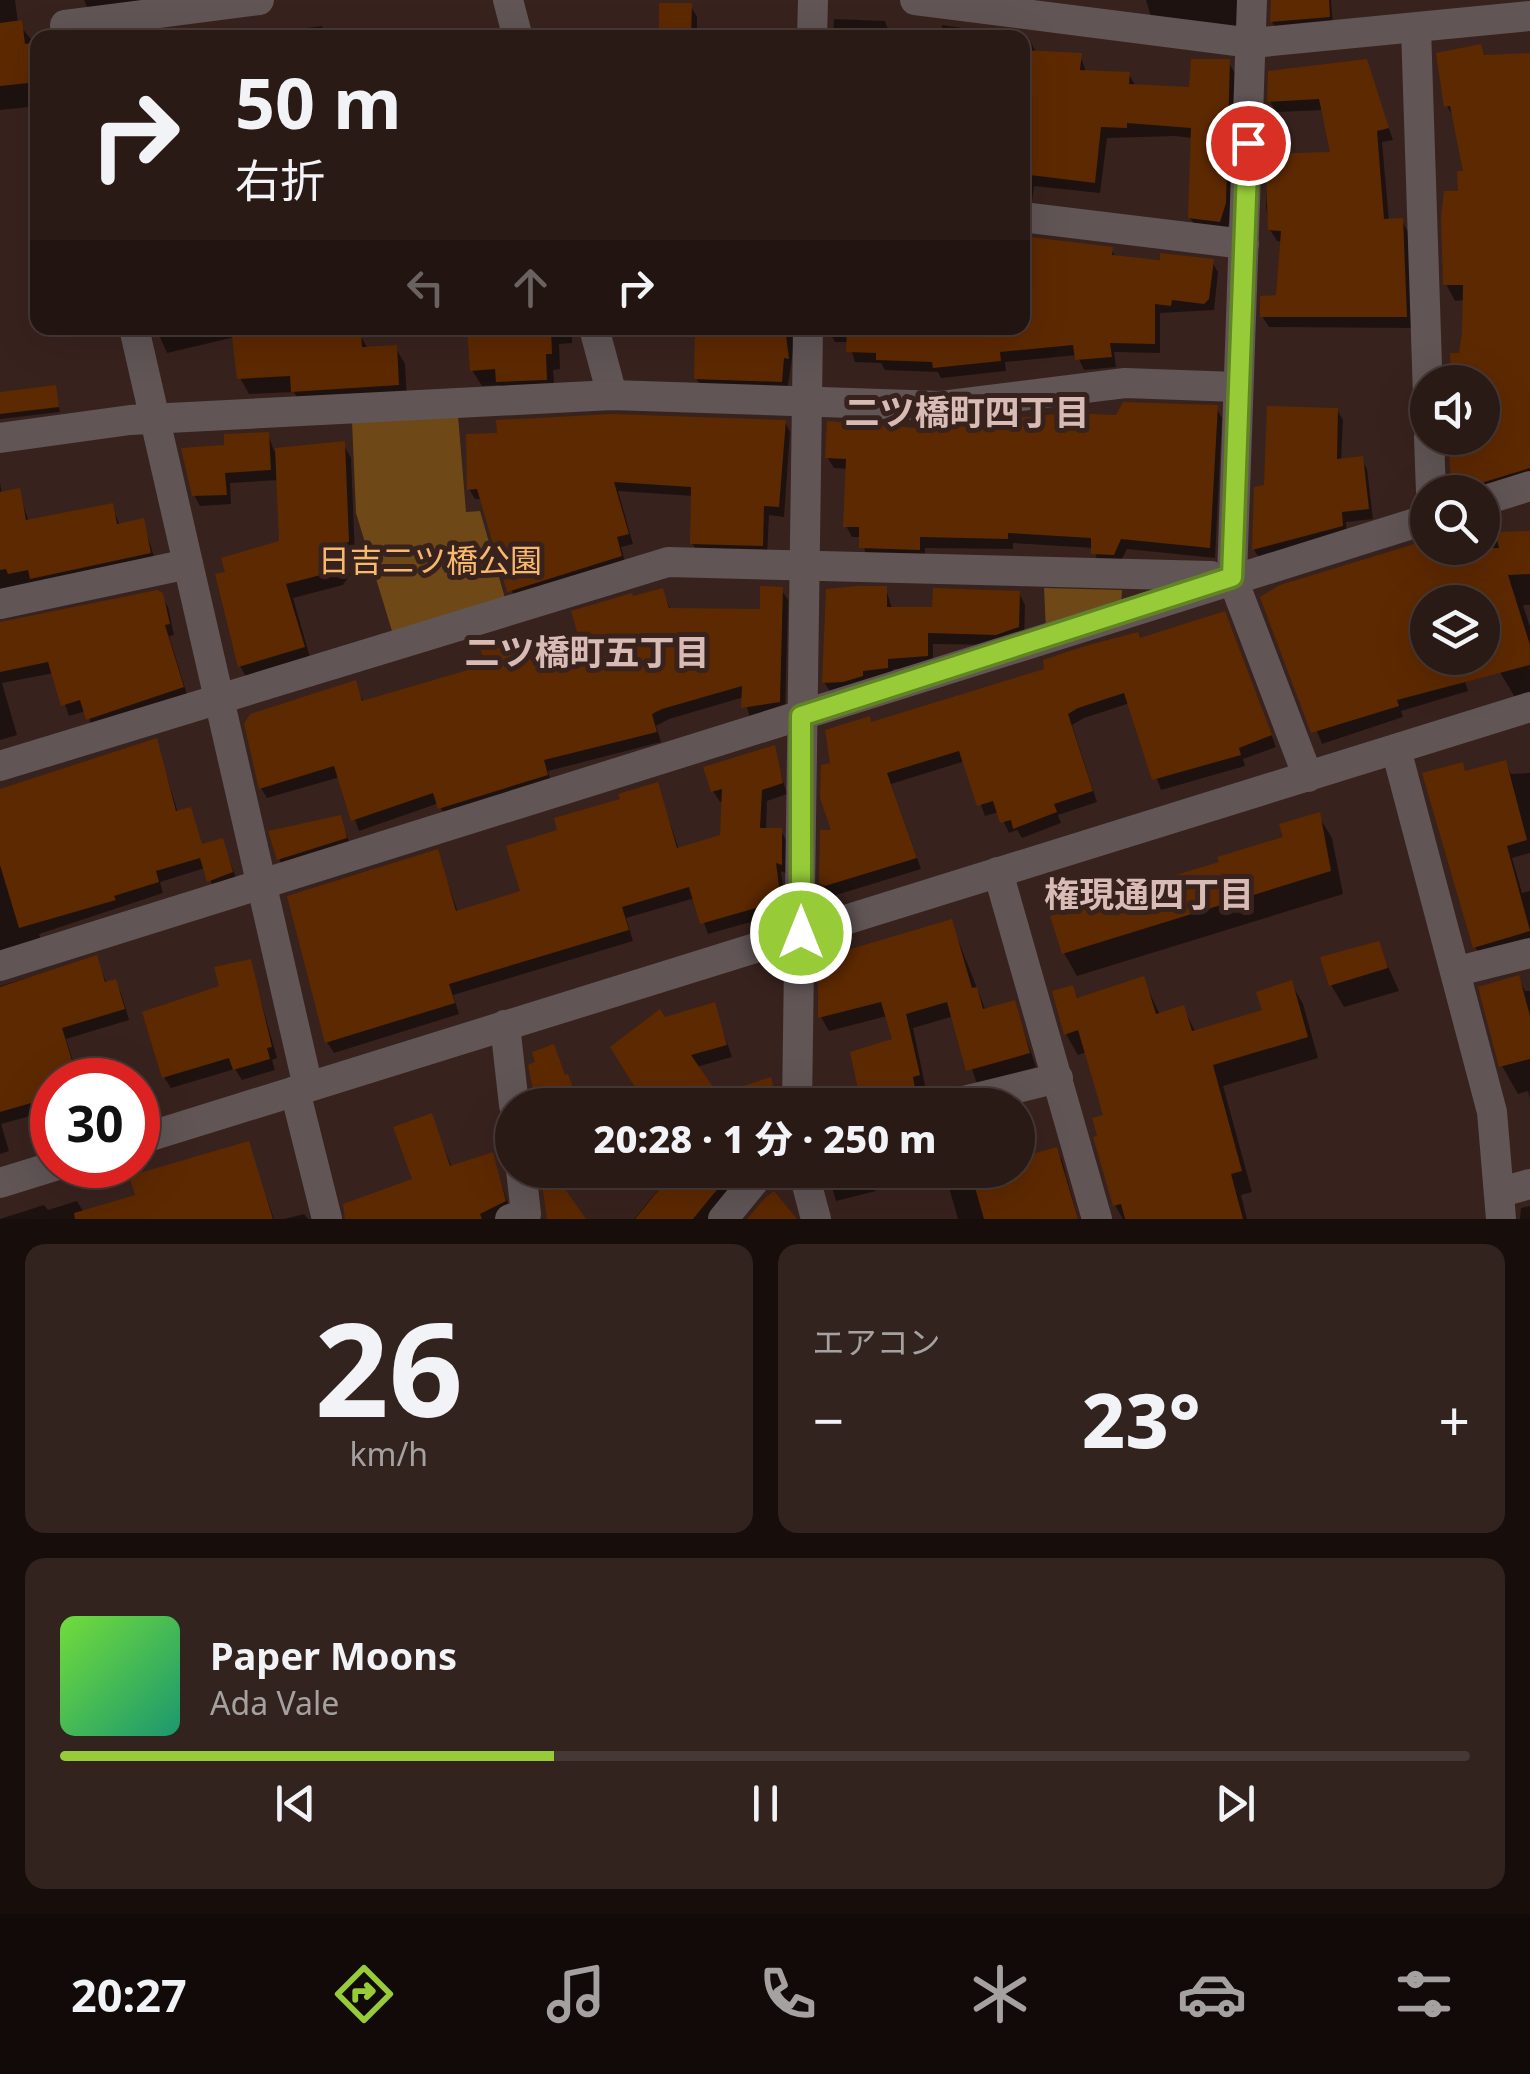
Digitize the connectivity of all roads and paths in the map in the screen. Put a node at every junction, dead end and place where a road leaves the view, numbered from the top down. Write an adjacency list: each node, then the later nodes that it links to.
1 (259, 0): 7 (street)
2 (508, 0): 9 (street)
3 (813, 0): 10 (street)
4 (916, 0): 11 (street)
5 (1252, 0): 11 (street)
6 (1530, 16): 8 (street)
7 (65, 21)
8 (1416, 28): 11 (street); 17 (street)
9 (516, 30)
10 (812, 30)
11 (1252, 43): 13 (street)
12 (1030, 218): 13 (street)
13 (1244, 244): 18 (street)
14 (136, 335): 21 (street)
15 (596, 335): 19 (street)
16 (808, 335): 20 (street)
17 (1427, 365)
18 (1237, 387): 20 (street); 28 (street)
19 (612, 395): 20 (street); 21 (street)
20 (807, 402): 26 (street)
21 (156, 419): 22 (street); 27 (street)
22 (0, 438)
23 (1530, 486): 24 (street)
24 (1500, 495)
25 (1410, 524): 28 (street)
26 (805, 563): 28 (street); 30 (street); 32 (street)
27 (188, 564): 29 (street); 30 (street)
28 (1232, 577): 32 (street); 35 (street)
29 (0, 604)
30 (218, 696): 34 (street); 37 (street)
31 (1530, 707): 33 (street)
32 (801, 716): 37 (street); 38 (street)
33 (1396, 749): 35 (street); 41 (street)
34 (0, 766)
35 (1308, 777): 36 (street)
36 (998, 872): 38 (street); 43 (street)
37 (262, 886): 40 (street); 47 (street)
38 (801, 933): 42 (street); 45 (street)
39 (1530, 953): 41 (street)
40 (0, 966)
41 (1458, 971): 54 (street)
42 (505, 1025): 44 (street); 47 (street)
43 (1058, 1078): 46 (street); 59 (street)
44 (512, 1088)
45 (797, 1088)
46 (1017, 1088)
47 (302, 1089): 48 (street); 55 (street)
48 (160, 1133)
49 (30, 1174): 50 (street)
50 (0, 1183)
51 (523, 1188): 56 (street)
52 (748, 1188): 57 (street)
53 (808, 1188): 58 (street)
54 (1511, 1198)
55 (326, 1219)
56 (510, 1219)
57 (723, 1219)
58 (816, 1219)
59 (1098, 1219)

